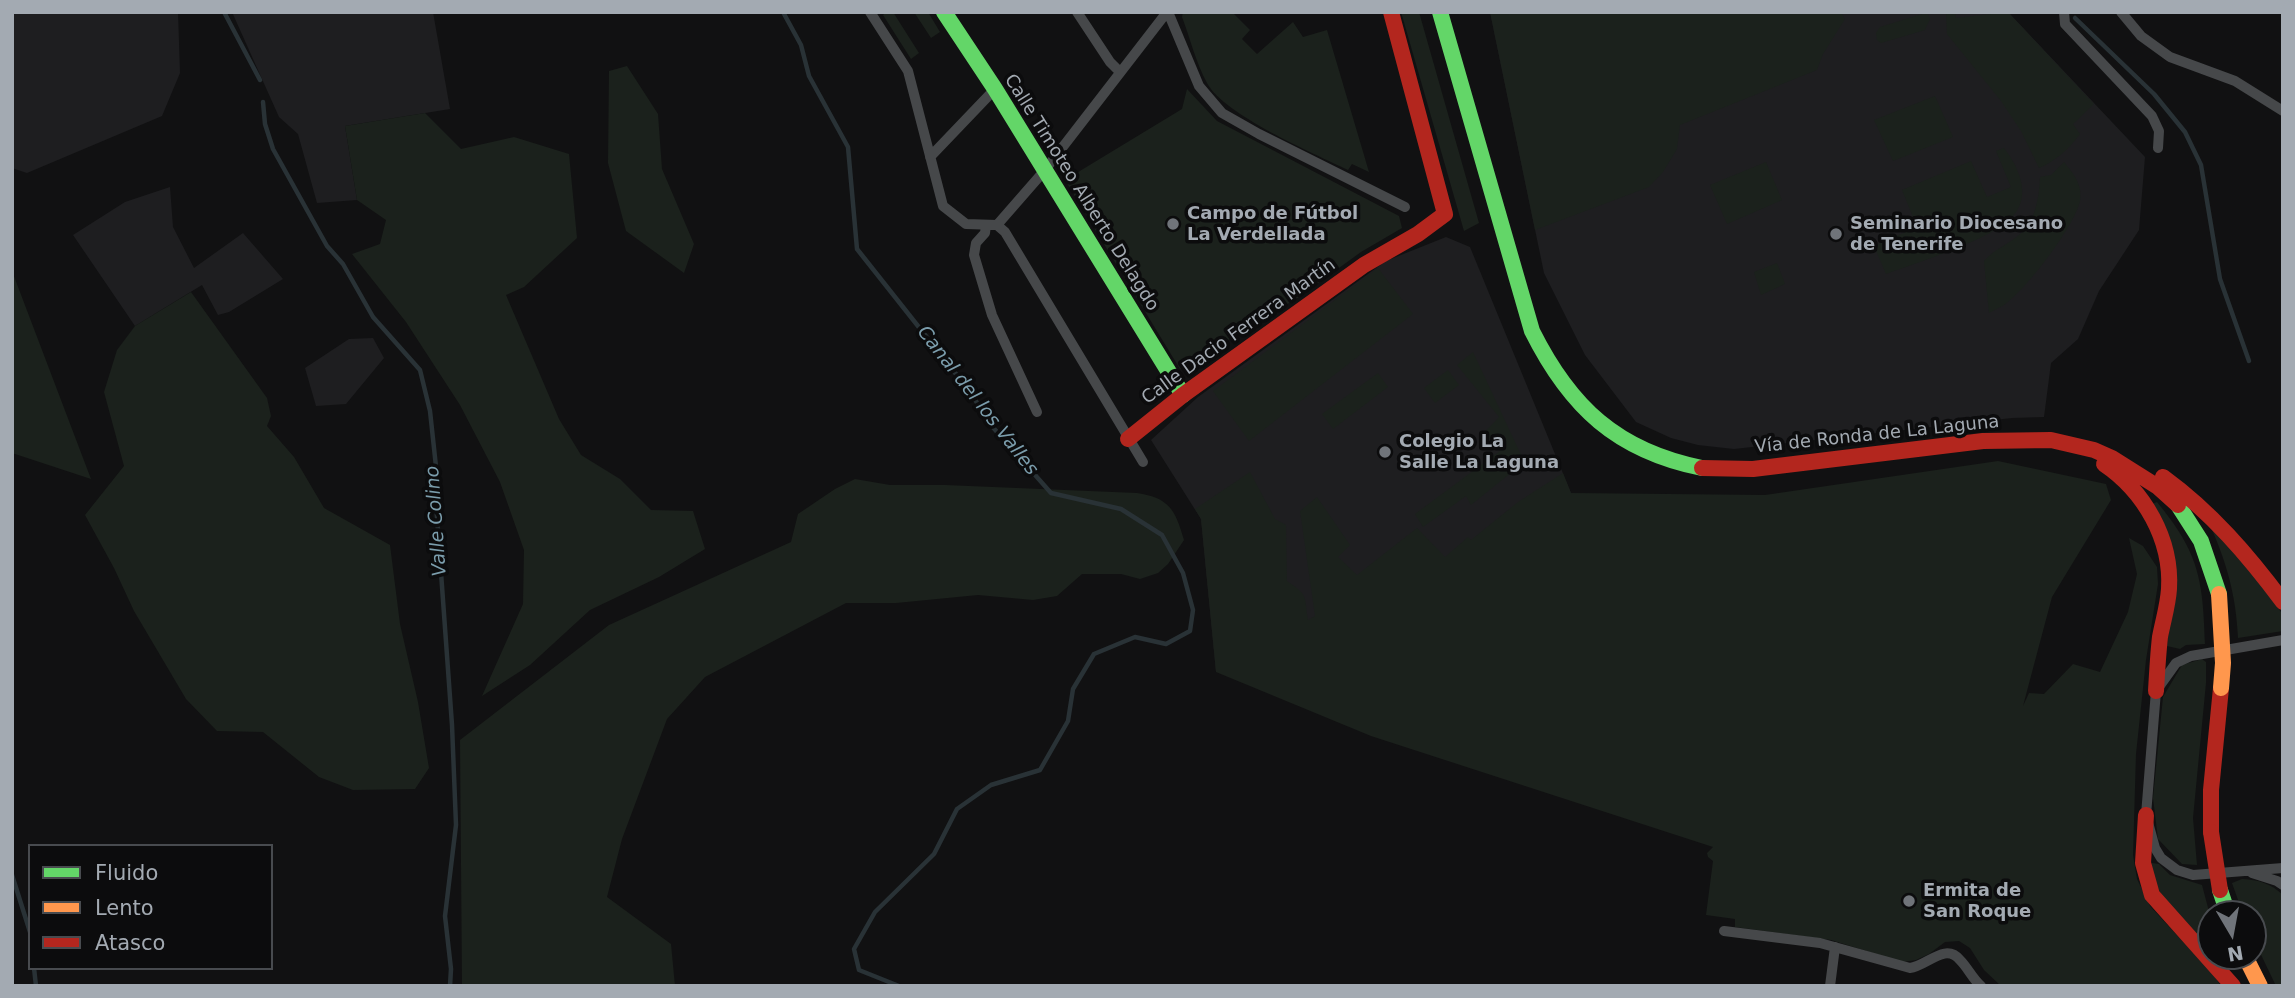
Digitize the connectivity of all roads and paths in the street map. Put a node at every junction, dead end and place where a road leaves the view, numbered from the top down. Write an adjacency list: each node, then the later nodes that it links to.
1 (870, 12): 13 (street)
2 (944, 12): 10 (main road, Calle Timoteo Alberto Delagdo)
3 (1077, 12): 9 (street)
4 (1168, 12): 9 (street); 15 (street)
5 (1391, 12): 17 (main road, Calle Dacio Ferrera Martín)
6 (1440, 12): 20 (main road, Vía de Ronda de La Laguna)
7 (2062, 12): 12 (street)
8 (2121, 12): 11 (street)
9 (1120, 72): 14 (street)
10 (995, 89): 13 (street); 14 (main road, Calle Timoteo Alberto Delagdo)
11 (2283, 111)
12 (2158, 148)
13 (930, 158): 16 (street)
14 (1045, 170): 16 (street); 17 (main road, Calle Timoteo Alberto Delagdo)
15 (1405, 207)
16 (991, 225): 18 (street); 19 (street)
17 (1184, 395): 19 (main road, Calle Dacio Ferrera Martín)
18 (1037, 412)
19 (1128, 439): 22 (street)
20 (1956, 443): 21 (main road, Vía de Ronda de La Laguna); 25 (main road)
21 (2118, 460): 23 (main road); 30 (main road, Vía de Ronda de La Laguna, bridge)
22 (1143, 462)
23 (2283, 602)
24 (2283, 640): 25 (street)
25 (2156, 691): 26 (street)
26 (2146, 815): 28 (street); 36 (main road)
27 (2283, 868): 28 (street)
28 (2242, 871): 29 (street)
29 (2283, 886)
30 (2223, 900)
31 (1724, 931): 32 (street)
32 (1835, 947): 34 (street); 35 (street)
33 (2252, 970): 37 (main road)
34 (1830, 986)
35 (1981, 986)
36 (2233, 986)
37 (2260, 986)

